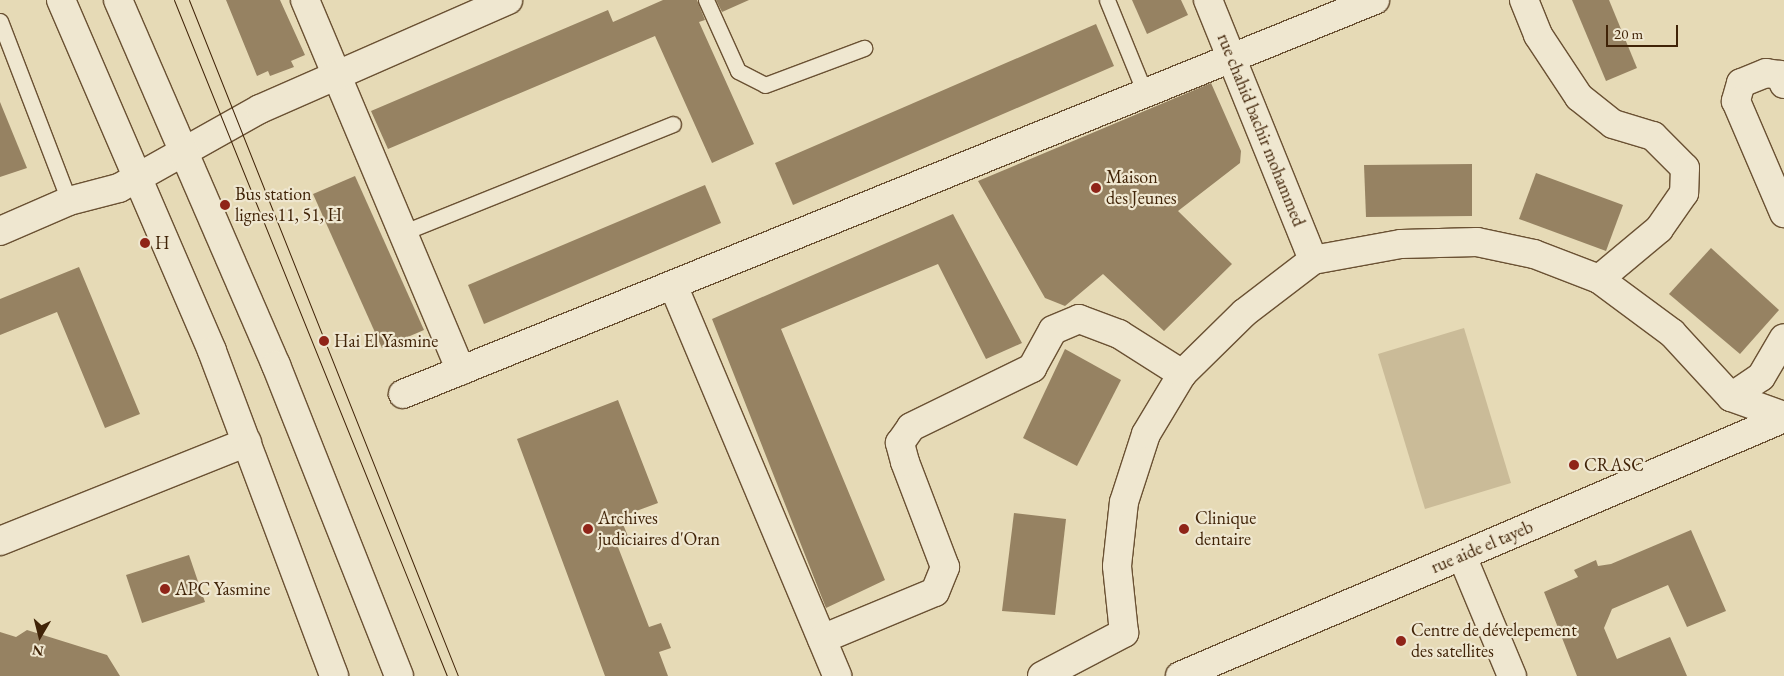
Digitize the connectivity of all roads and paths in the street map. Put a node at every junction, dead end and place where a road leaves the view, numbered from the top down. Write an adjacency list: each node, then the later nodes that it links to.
1 (61, 0): 18 (street)
2 (118, 0): 17 (street)
3 (305, 0): 13 (street)
4 (508, 0): 13 (street)
5 (706, 0): 11 (lane)
6 (1107, 0): 15 (lane)
7 (1208, 0): 12 (street, rue chahid bachir mohammed)
8 (1375, 0): 12 (street)
9 (1524, 0): 24 (street)
10 (0, 21): 19 (lane)
11 (864, 48)
12 (1232, 58): 15 (street); 23 (street, rue chahid bachir mohammed)
13 (338, 76): 17 (street); 22 (street)
14 (1784, 84): 20 (street)
15 (1145, 93): 25 (street)
16 (673, 124): 22 (lane)
17 (186, 154): 18 (street); 37 (street)
18 (135, 180): 19 (street); 32 (street)
19 (70, 201): 21 (street)
20 (1784, 213)
21 (0, 230)
22 (402, 233): 27 (street)
23 (1313, 260): 24 (street); 28 (street)
24 (1599, 279): 30 (street)
25 (673, 285): 27 (street); 35 (street)
26 (1784, 338): 30 (street)
27 (460, 371): 29 (street)
28 (1182, 374): 35 (street); 39 (street)
29 (402, 394)
30 (1731, 397): 31 (street)
31 (1784, 417): 34 (street, rue aide el tayeb)
32 (247, 442): 33 (street); 36 (street)
33 (0, 541)
34 (1462, 556): 40 (street, rue aide el tayeb); 41 (street)
35 (822, 639): 38 (street)
36 (334, 676)
37 (399, 676)
38 (837, 676)
39 (1042, 676)
40 (1180, 676)
41 (1512, 676)

